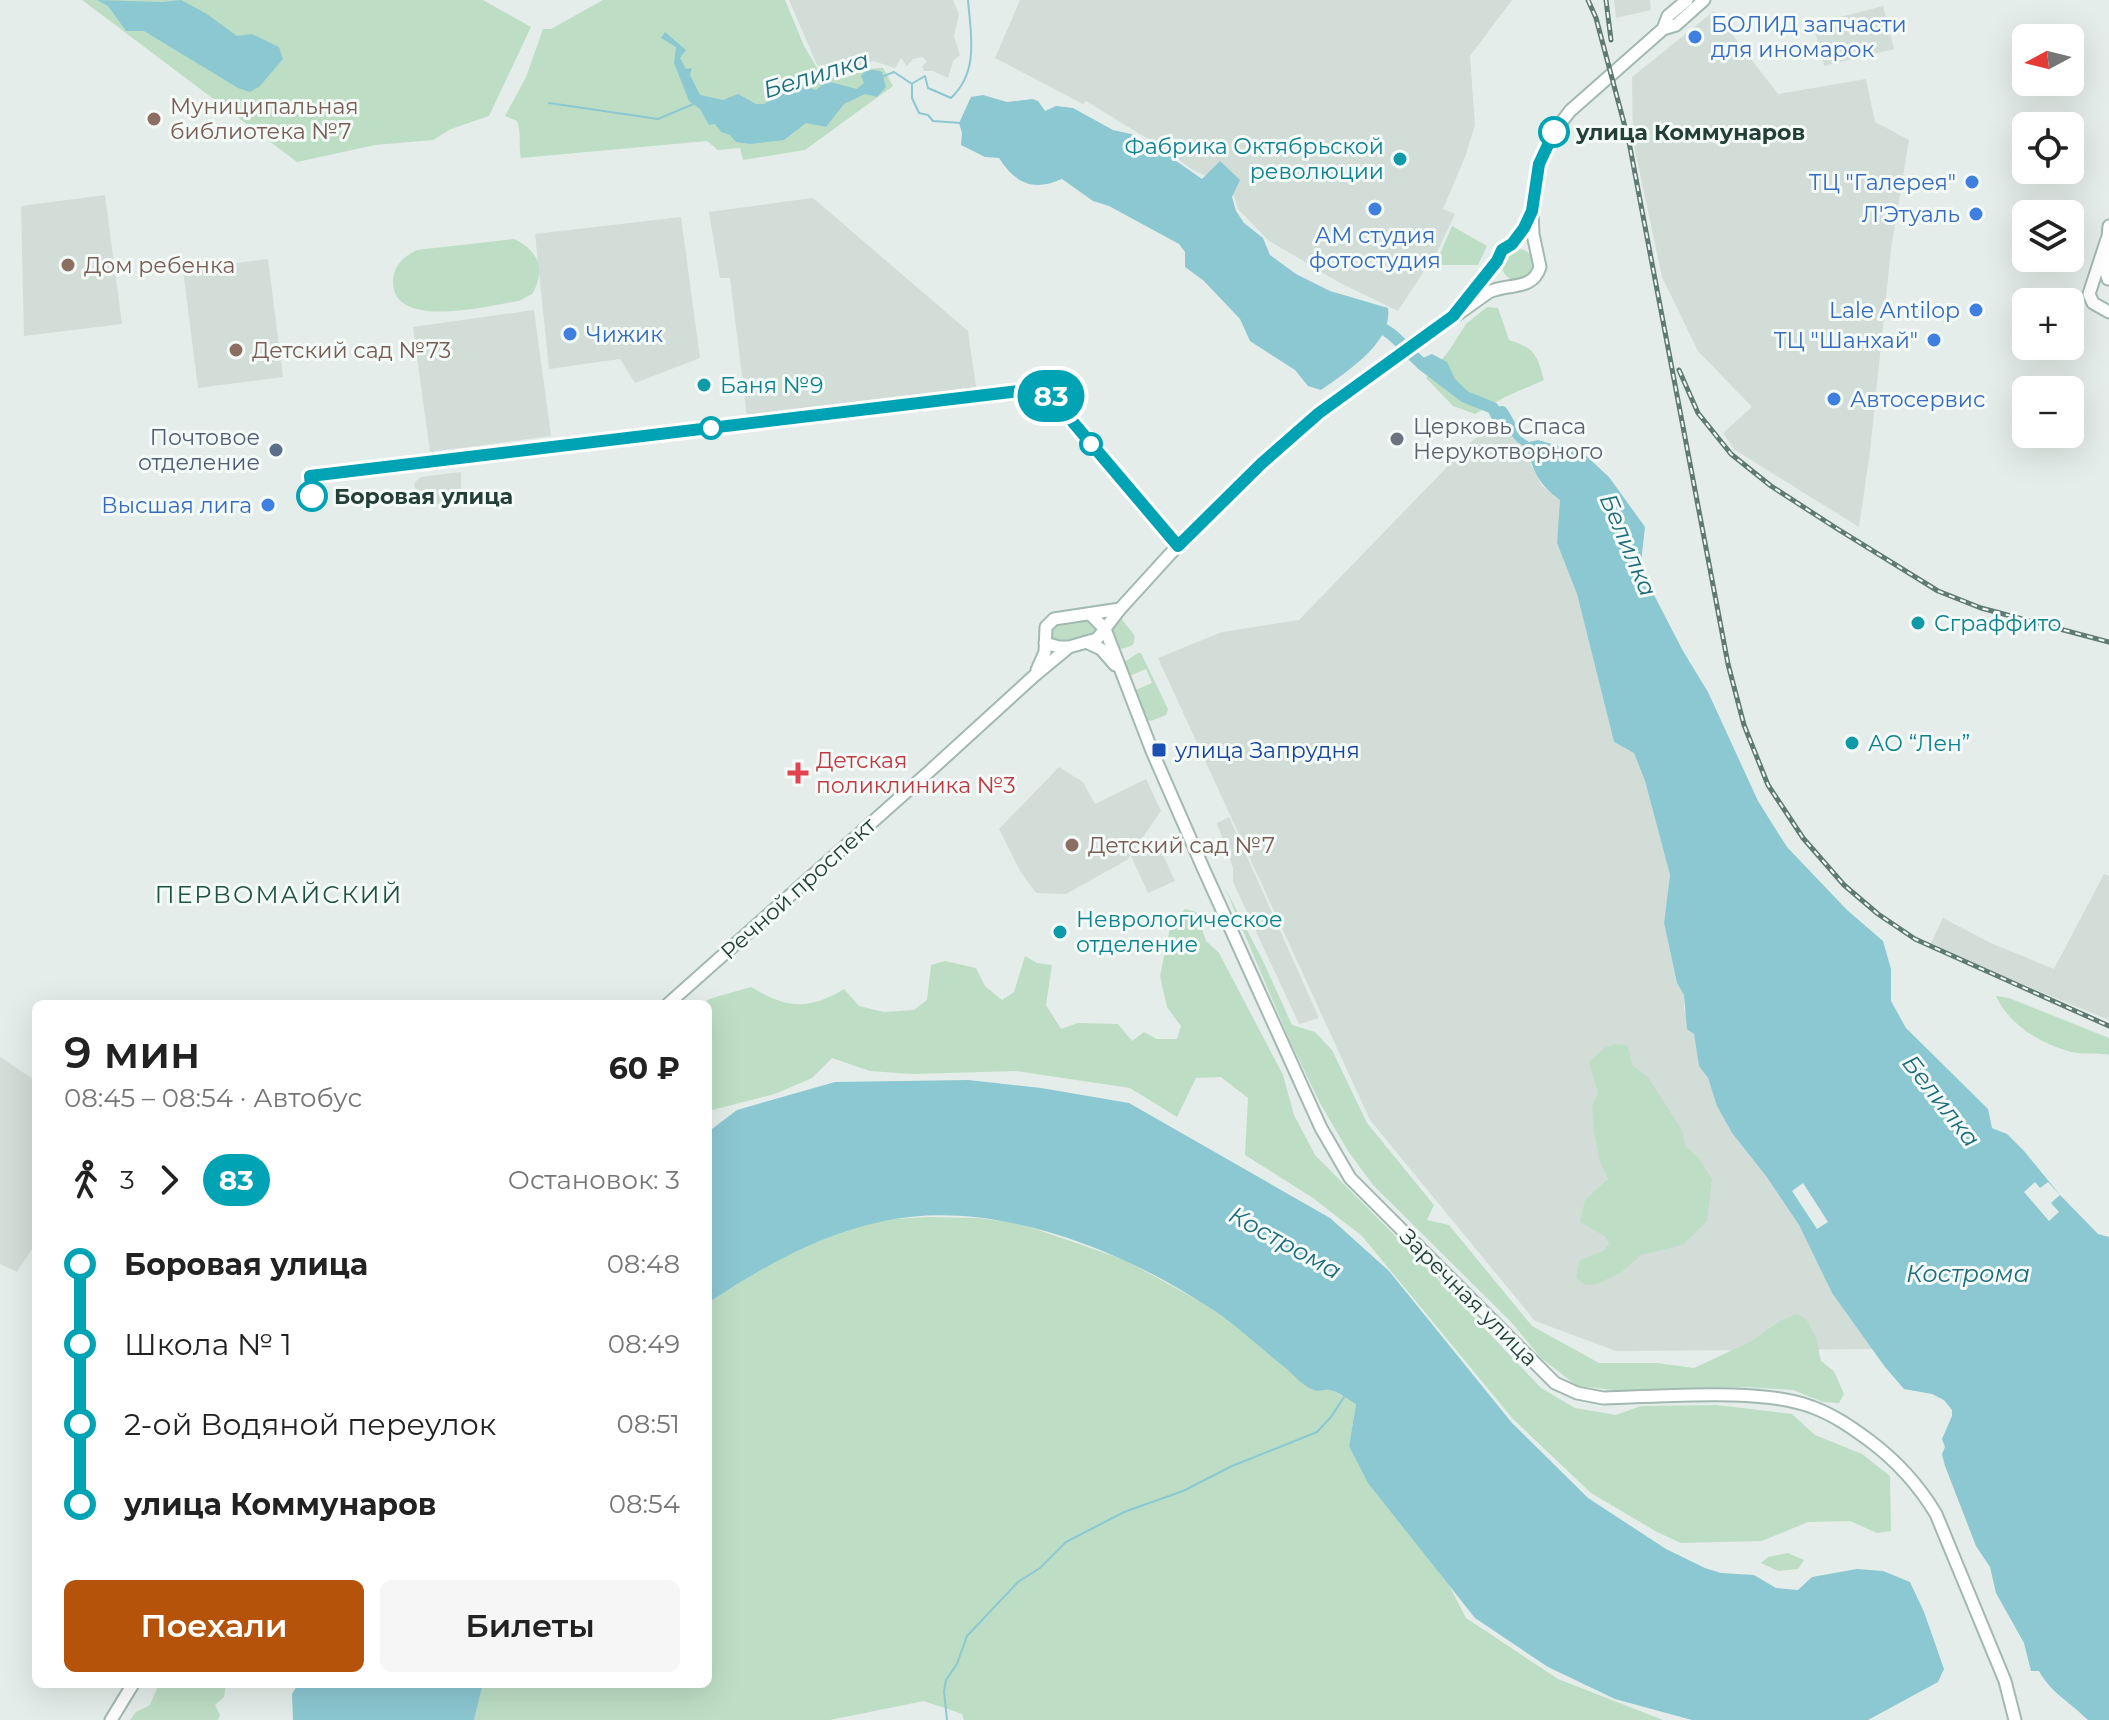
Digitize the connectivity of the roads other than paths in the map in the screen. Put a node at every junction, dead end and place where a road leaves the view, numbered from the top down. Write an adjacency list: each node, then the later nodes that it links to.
1 (1687, 0): 3 (street)
2 (1704, 0): 3 (street)
3 (1663, 29): 4 (street)
4 (1532, 211): 7 (street); 8 (street)
5 (2109, 226): 6 (street)
6 (2107, 239): 10 (street); 11 (street)
7 (1512, 244): 8 (street); 9 (street)
8 (1537, 253): 12 (street)
9 (1497, 261): 12 (street); 14 (street)
10 (2108, 279): 11 (street)
11 (2091, 284): 13 (street)
12 (1511, 285): 14 (street)
13 (2105, 308)
14 (1453, 316): 15 (street)
15 (1120, 609): 16 (street); 17 (street)
16 (1091, 615): 17 (street); 18 (street)
17 (1105, 629): 19 (street); 21 (street, Заречная улица)
18 (1045, 643): 20 (street); 22 (street)
19 (1088, 643): 20 (street); 21 (street)
20 (1069, 647): 22 (street, Речной проспект)
21 (1118, 668): 26 (street, Заречная улица)
22 (1034, 676): 23 (street, Речной проспект)
23 (673, 1000)
24 (131, 1688): 25 (street)
25 (111, 1720)
26 (2015, 1720)

